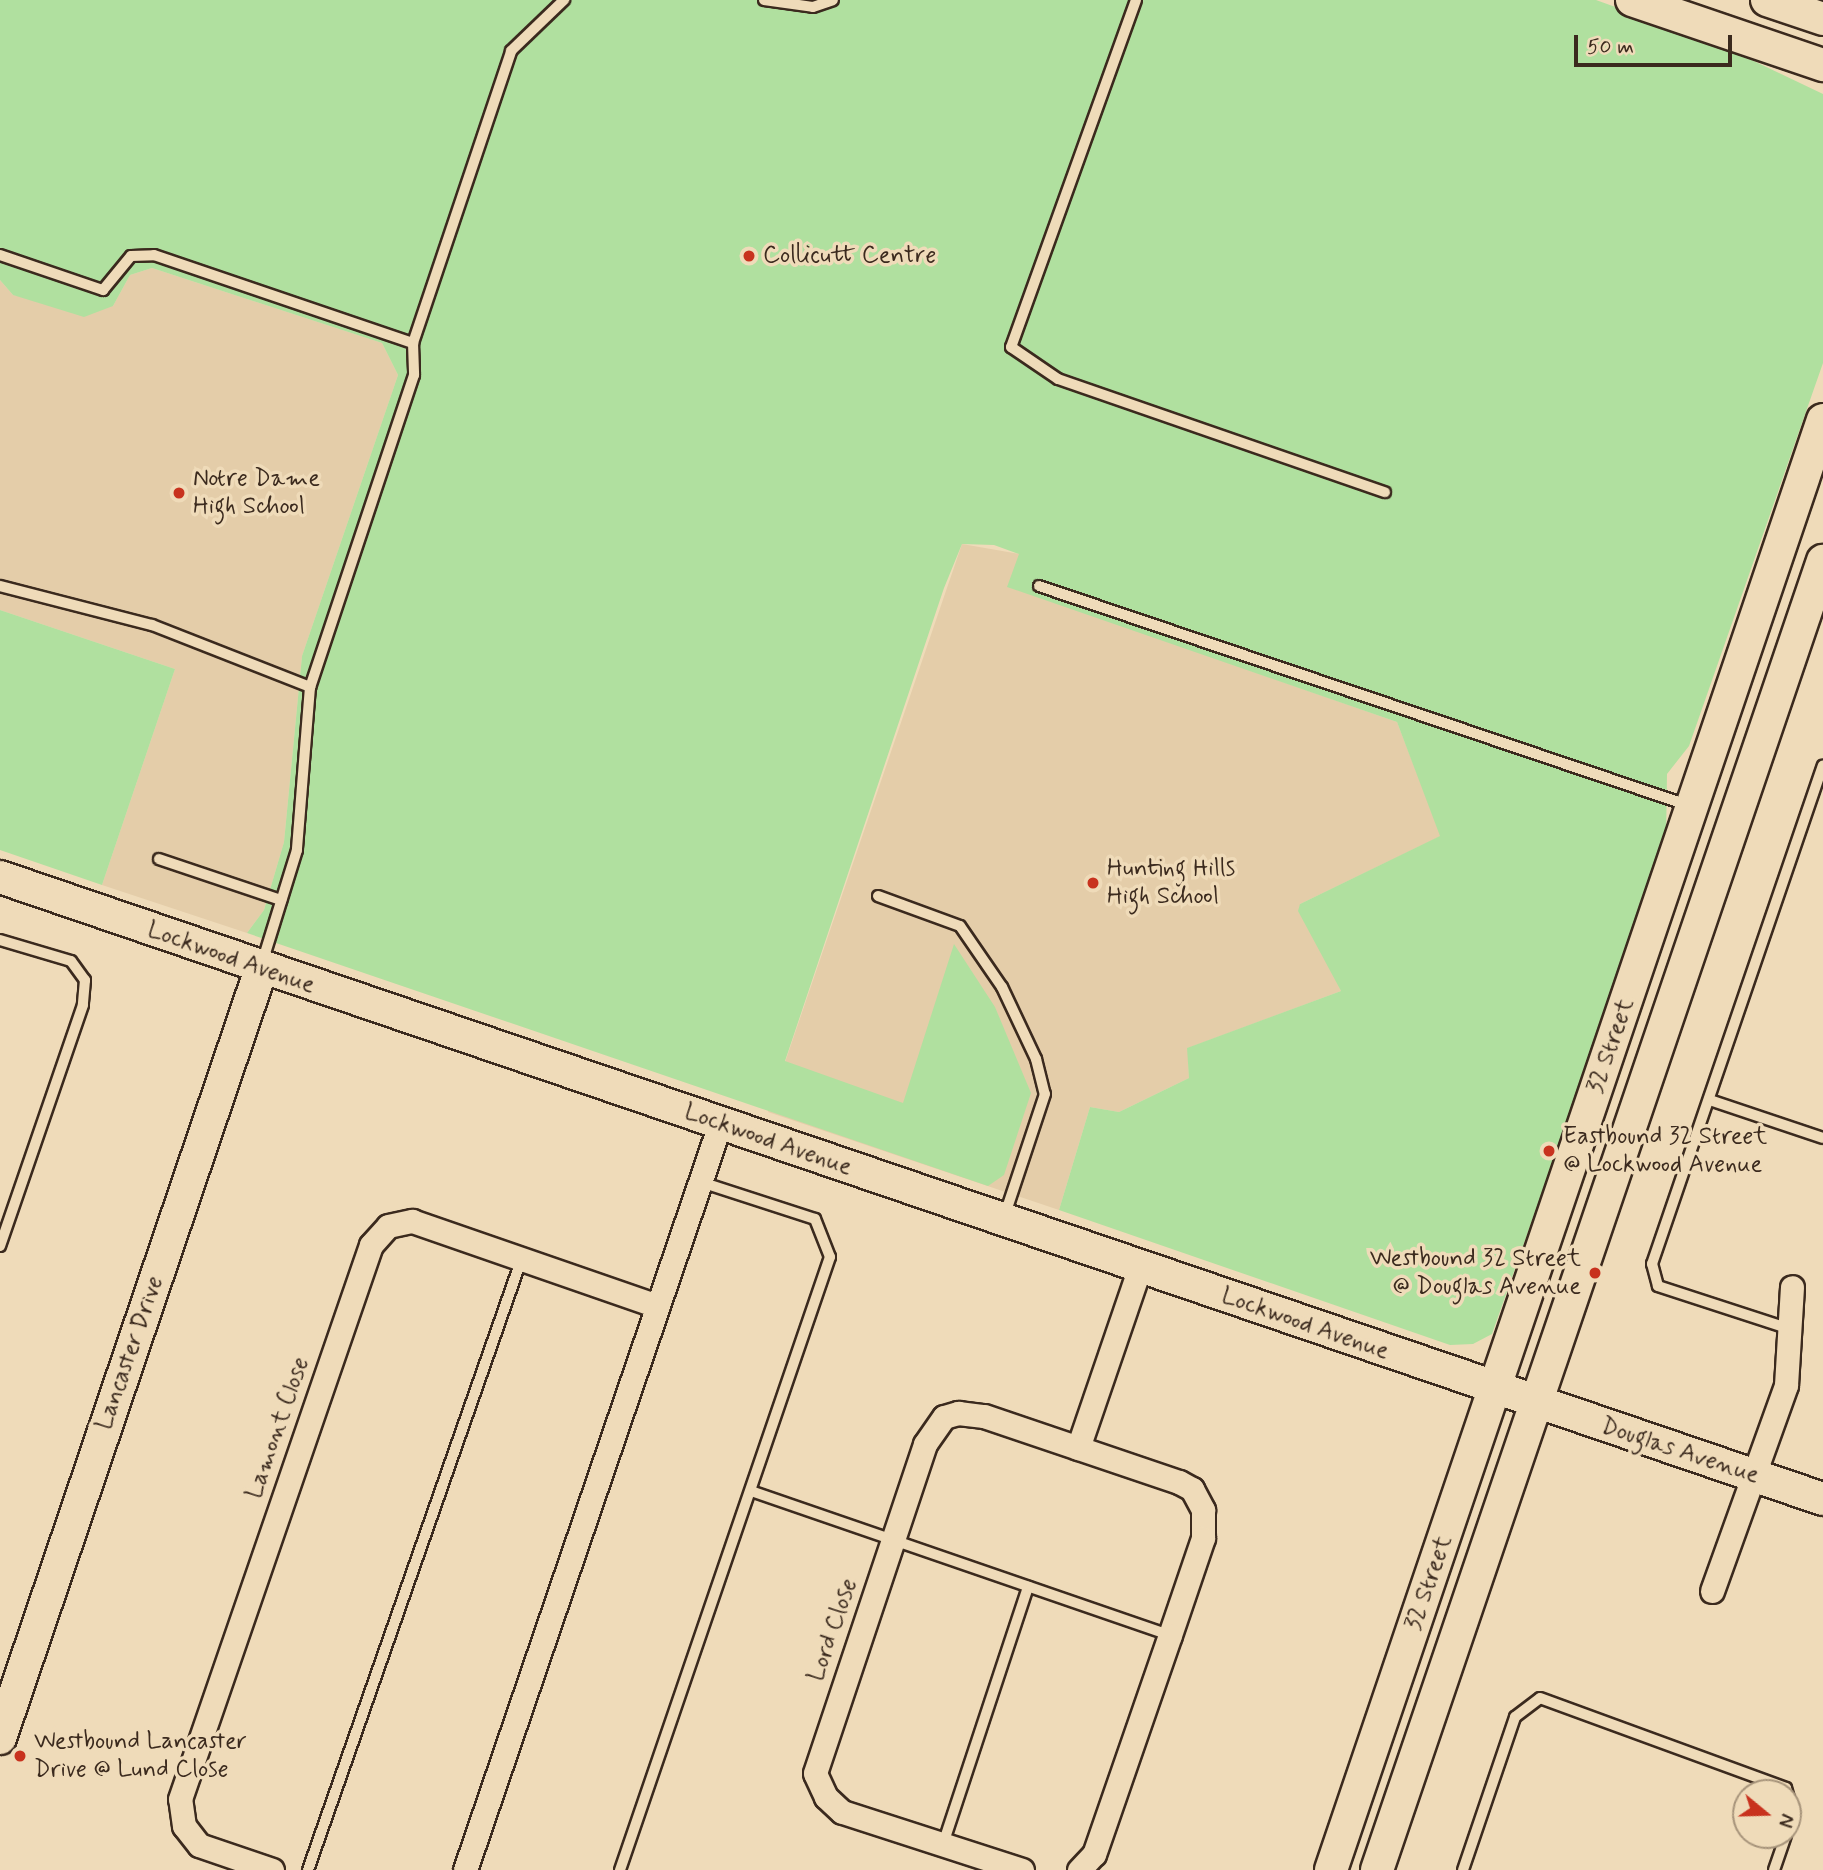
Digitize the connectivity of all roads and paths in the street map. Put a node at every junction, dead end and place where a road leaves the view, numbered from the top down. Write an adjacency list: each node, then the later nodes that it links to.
1 (564, 0): 12 (lane)
2 (764, 0): 3 (lane)
3 (833, 0)
4 (1136, 0): 14 (lane)
5 (1632, 0): 8 (street)
6 (1767, 0): 7 (street)
7 (1823, 19)
8 (1776, 49): 9 (street); 10 (street)
9 (1823, 65)
10 (1823, 78)
11 (0, 255): 12 (lane)
12 (413, 343): 18 (lane)
13 (1823, 420): 20 (street, 32 Street)
14 (1385, 492)
15 (1823, 561): 39 (street, 32 Street)
16 (0, 586): 18 (lane)
17 (1039, 586): 20 (lane)
18 (310, 687): 24 (lane)
19 (1823, 765): 27 (lane)
20 (1693, 807): 38 (street, 32 Street)
21 (159, 859): 24 (lane)
22 (0, 877): 26 (street, Lockwood Avenue)
23 (878, 896): 31 (lane)
24 (281, 900): 26 (lane)
25 (0, 940): 32 (lane)
26 (261, 969): 28 (street, Lockwood Avenue); 48 (street, Lancaster Drive)
27 (1710, 1100): 29 (lane); 37 (lane)
28 (720, 1124): 30 (street); 31 (street, Lockwood Avenue)
29 (1823, 1138)
30 (701, 1182): 36 (street); 42 (lane)
31 (1003, 1220): 34 (street, Lockwood Avenue)
32 (0, 1246)
33 (522, 1258): 36 (street, Lamont Close); 53 (street, Lamont Close); 54 (lane)
34 (1140, 1267): 38 (street, Lockwood Avenue); 40 (street)
35 (1792, 1287): 37 (street)
36 (658, 1306): 55 (street)
37 (1793, 1330): 41 (street)
38 (1495, 1390): 39 (street, Lockwood Avenue); 59 (street, 32 Street)
39 (1536, 1404): 41 (street, Douglas Avenue); 60 (street, 32 Street)
40 (1078, 1448): 44 (street, Lord Close); 47 (street, Lord Close)
41 (1756, 1477): 43 (street, Douglas Avenue); 46 (street)
42 (751, 1491): 44 (lane); 56 (lane)
43 (1823, 1499)
44 (892, 1540): 45 (lane); 51 (street, Lord Close)
45 (1028, 1587): 47 (lane); 51 (lane)
46 (1713, 1591)
47 (1170, 1635): 58 (street, Lord Close)
48 (5, 1703): 49 (street, Lancaster Drive)
49 (0, 1738)
50 (1761, 1779): 61 (lane)
51 (943, 1844): 57 (street, Lord Close)
52 (1781, 1849): 62 (lane)
53 (272, 1870)
54 (309, 1870)
55 (465, 1870)
56 (620, 1870)
57 (1022, 1870)
58 (1079, 1870)
59 (1331, 1870)
60 (1377, 1870)
61 (1463, 1870)
62 (1774, 1870)

